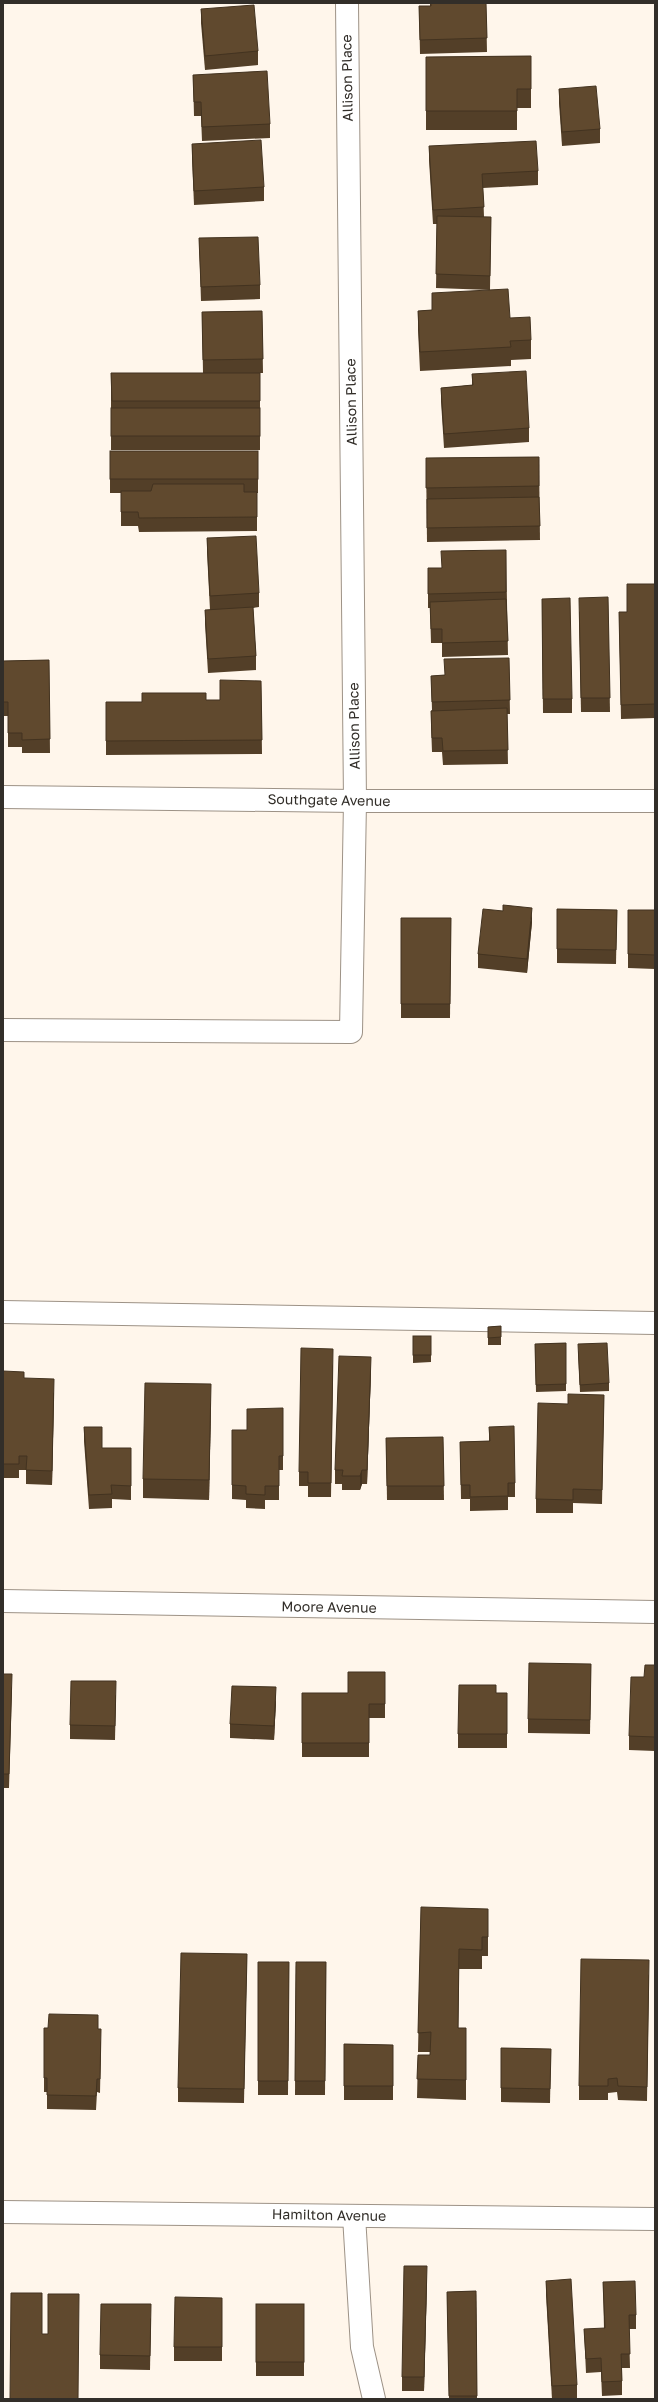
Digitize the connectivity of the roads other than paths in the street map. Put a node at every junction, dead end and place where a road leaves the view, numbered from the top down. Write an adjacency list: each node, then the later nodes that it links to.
1 (347, 3): 3 (street, Allison Place)
2 (3, 797): 3 (street, Southgate Avenue)
3 (355, 801): 4 (street, Southgate Avenue); 5 (street, Allison Place)
4 (655, 801)
5 (3, 1030)
6 (3, 1312): 7 (street)
7 (655, 1323)
8 (3, 1601): 9 (street, Moore Avenue)
9 (655, 1612)
10 (3, 2212): 11 (street, Hamilton Avenue)
11 (354, 2216): 12 (street, Hamilton Avenue); 13 (street)
12 (655, 2219)
13 (374, 2399)

